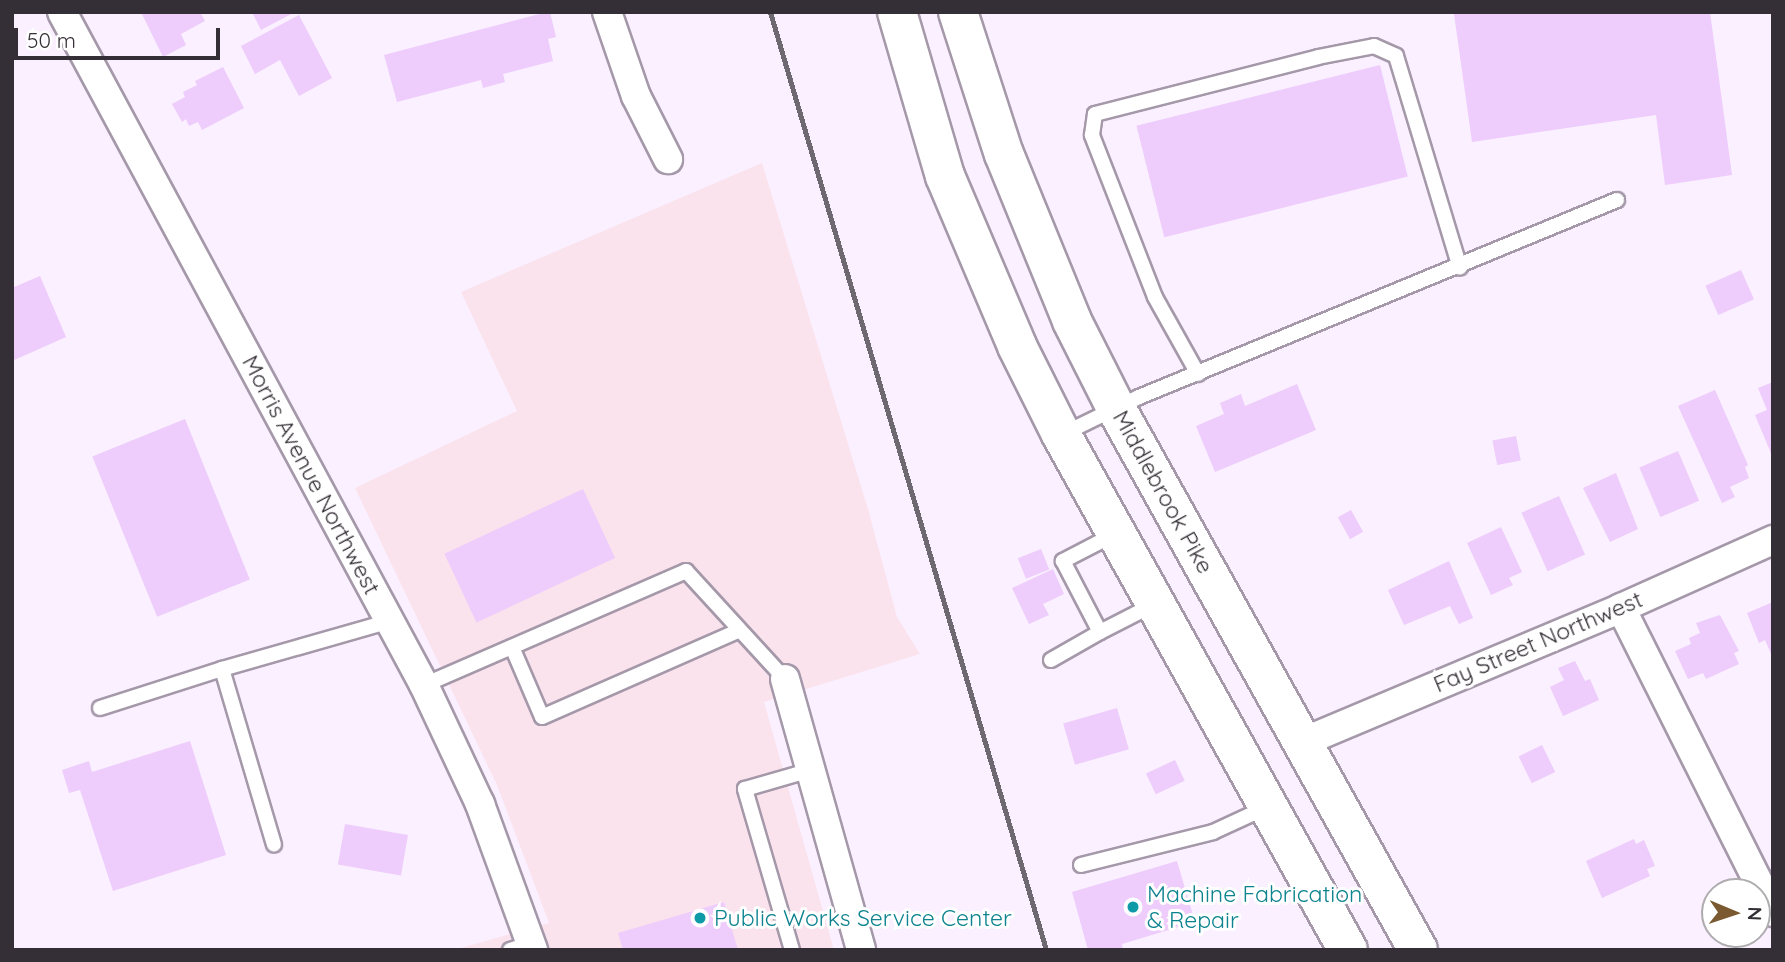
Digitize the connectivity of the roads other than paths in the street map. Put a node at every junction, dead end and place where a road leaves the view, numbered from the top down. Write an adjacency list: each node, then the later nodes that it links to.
1 (62, 12): 15 (street, Morris Avenue Northwest)
2 (607, 12): 5 (street)
3 (897, 12): 10 (main road)
4 (958, 12): 9 (main road, Middlebrook Pike)
5 (668, 159)
6 (1617, 200): 7 (lane)
7 (1460, 268): 8 (lane); 8 (lane)
8 (1198, 374): 9 (lane)
9 (1116, 408): 10 (lane); 24 (main road, Middlebrook Pike)
10 (1061, 434): 11 (main road)
11 (1116, 533): 13 (main road); 17 (lane)
12 (1773, 540): 14 (street, Fay Street Northwest)
13 (1155, 603): 17 (lane); 26 (main road)
14 (1621, 608): 24 (street, Fay Street Northwest); 29 (street)
15 (390, 621): 20 (lane); 22 (street, Morris Avenue Northwest)
16 (740, 630): 18 (lane); 18 (lane); 21 (lane)
17 (1100, 632): 19 (lane)
18 (512, 647): 22 (lane)
19 (1051, 660)
20 (222, 669): 23 (lane); 27 (lane)
21 (785, 679): 25 (street)
22 (424, 685): 30 (street, Morris Avenue Northwest)
23 (100, 708)
24 (1303, 742): 34 (main road, Middlebrook Pike)
25 (811, 769): 31 (lane); 32 (street)
26 (1268, 806): 28 (lane); 33 (main road)
27 (274, 844)
28 (1081, 864)
29 (1773, 912)
30 (525, 948)
31 (792, 950)
32 (861, 950)
33 (1348, 950)
34 (1418, 950)

